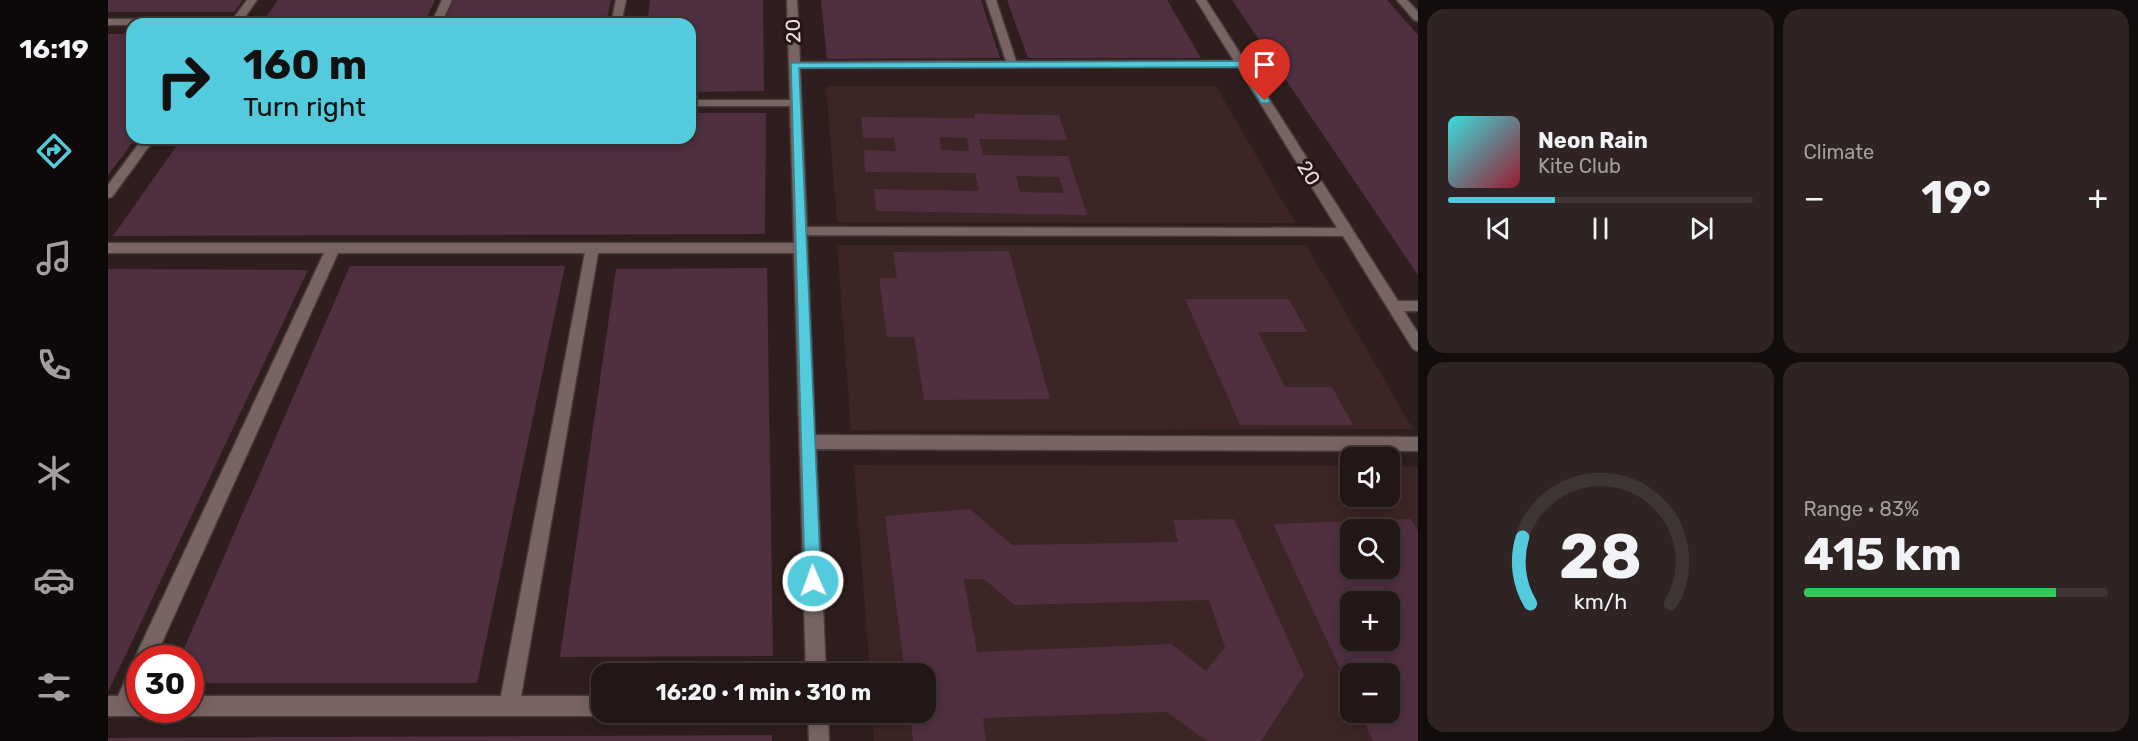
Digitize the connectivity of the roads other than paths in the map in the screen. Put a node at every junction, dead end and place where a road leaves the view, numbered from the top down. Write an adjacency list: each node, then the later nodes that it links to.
1 (252, 0): 8 (street)
2 (447, 0): 9 (street)
3 (621, 0): 10 (street)
4 (792, 0): 16 (street, 20)
5 (991, 0): 14 (street)
6 (1201, 0): 15 (street, 20)
7 (1402, 0): 11 (street)
8 (239, 18)
9 (439, 18)
10 (617, 18)
11 (1418, 18)
12 (108, 22): 13 (street)
13 (126, 22)
14 (1012, 64): 15 (street); 16 (street)
15 (1241, 64): 22 (street, 20)
16 (794, 65): 18 (street, 20)
17 (696, 103): 18 (street)
18 (795, 103): 21 (street, 20)
19 (145, 144): 20 (street)
20 (108, 194)
21 (801, 231): 22 (street); 26 (street, 20)
22 (1347, 232): 27 (street, 20)
23 (108, 248): 24 (street)
24 (333, 248): 25 (street); 32 (street)
25 (592, 248): 26 (street); 35 (street)
26 (802, 248): 30 (street, 20)
27 (1394, 306): 28 (street); 29 (street, 20)
28 (1418, 306)
29 (1418, 345)
30 (809, 442): 31 (street); 33 (street, 20)
31 (1418, 444)
32 (152, 645)
33 (816, 663)
34 (204, 706): 35 (street)
35 (509, 706): 36 (street)
36 (591, 706)
37 (818, 723): 38 (street)
38 (819, 741)

